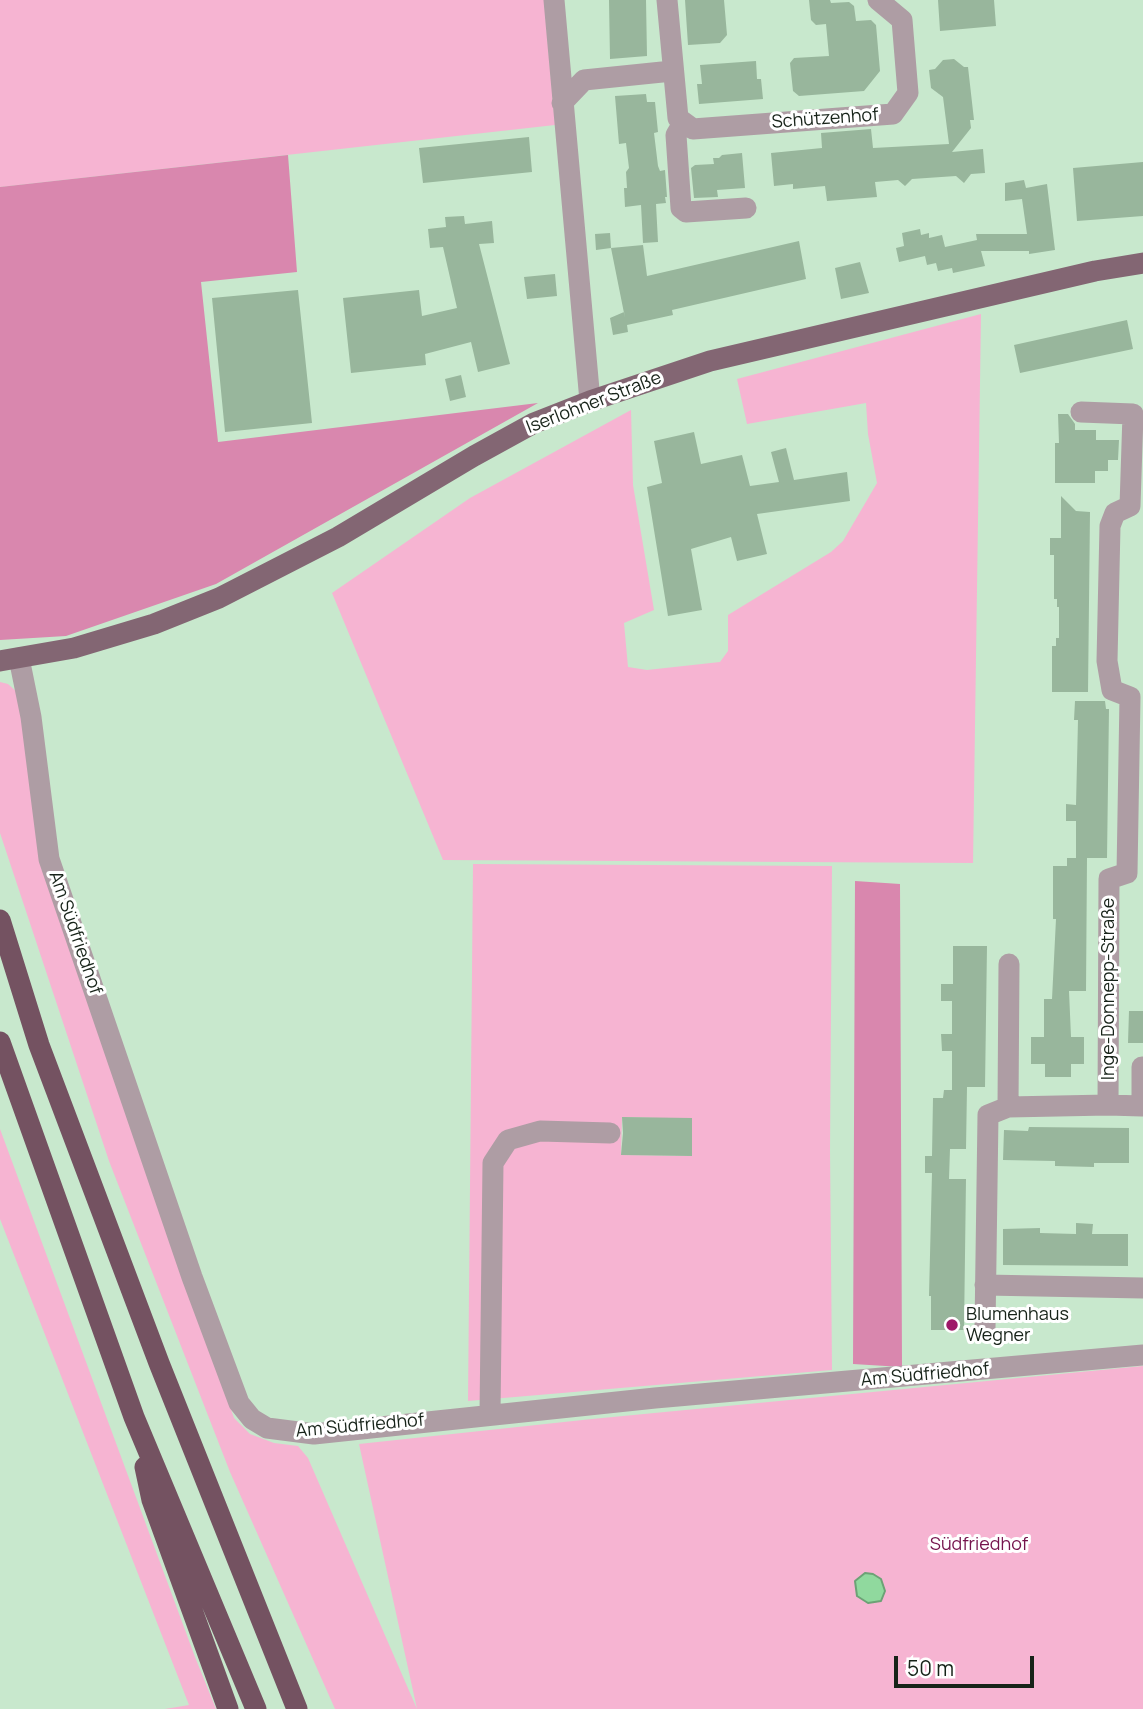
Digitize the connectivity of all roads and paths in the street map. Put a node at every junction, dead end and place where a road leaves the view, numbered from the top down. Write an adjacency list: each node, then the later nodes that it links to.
1 (554, 0): 5 (street)
2 (667, 0): 4 (street)
3 (878, 0): 6 (street, Schützenhof)
4 (672, 71): 5 (street); 6 (street)
5 (562, 103): 9 (street)
6 (683, 123): 7 (street)
7 (746, 208)
8 (1143, 263): 9 (main road, Iserlohner Straße)
9 (590, 401): 12 (main road, Iserlohner Straße)
10 (1082, 412): 11 (street, Inge-Donnepp-Straße)
11 (1137, 505): 13 (street, Inge-Donnepp-Straße)
12 (10, 659): 27 (street, Am Südfriedhof)
13 (1136, 697): 14 (street, Inge-Donnepp-Straße)
14 (1135, 873): 18 (street, Inge-Donnepp-Straße)
15 (0, 920): 31 (highway)
16 (1009, 964): 21 (street)
17 (0, 1042): 28 (highway)
18 (1109, 1066): 19 (street); 20 (street, Inge-Donnepp-Straße)
19 (1143, 1067): 20 (street)
20 (1108, 1105): 21 (street, Inge-Donnepp-Straße)
21 (1008, 1107): 23 (street)
22 (610, 1133): 27 (street)
23 (985, 1285): 24 (street); 25 (street)
24 (1143, 1287)
25 (985, 1328)
26 (1143, 1355): 27 (street, Am Südfriedhof)
27 (490, 1413)
28 (134, 1417): 29 (highway); 30 (highway)
29 (228, 1709)
30 (256, 1709)
31 (296, 1709)

